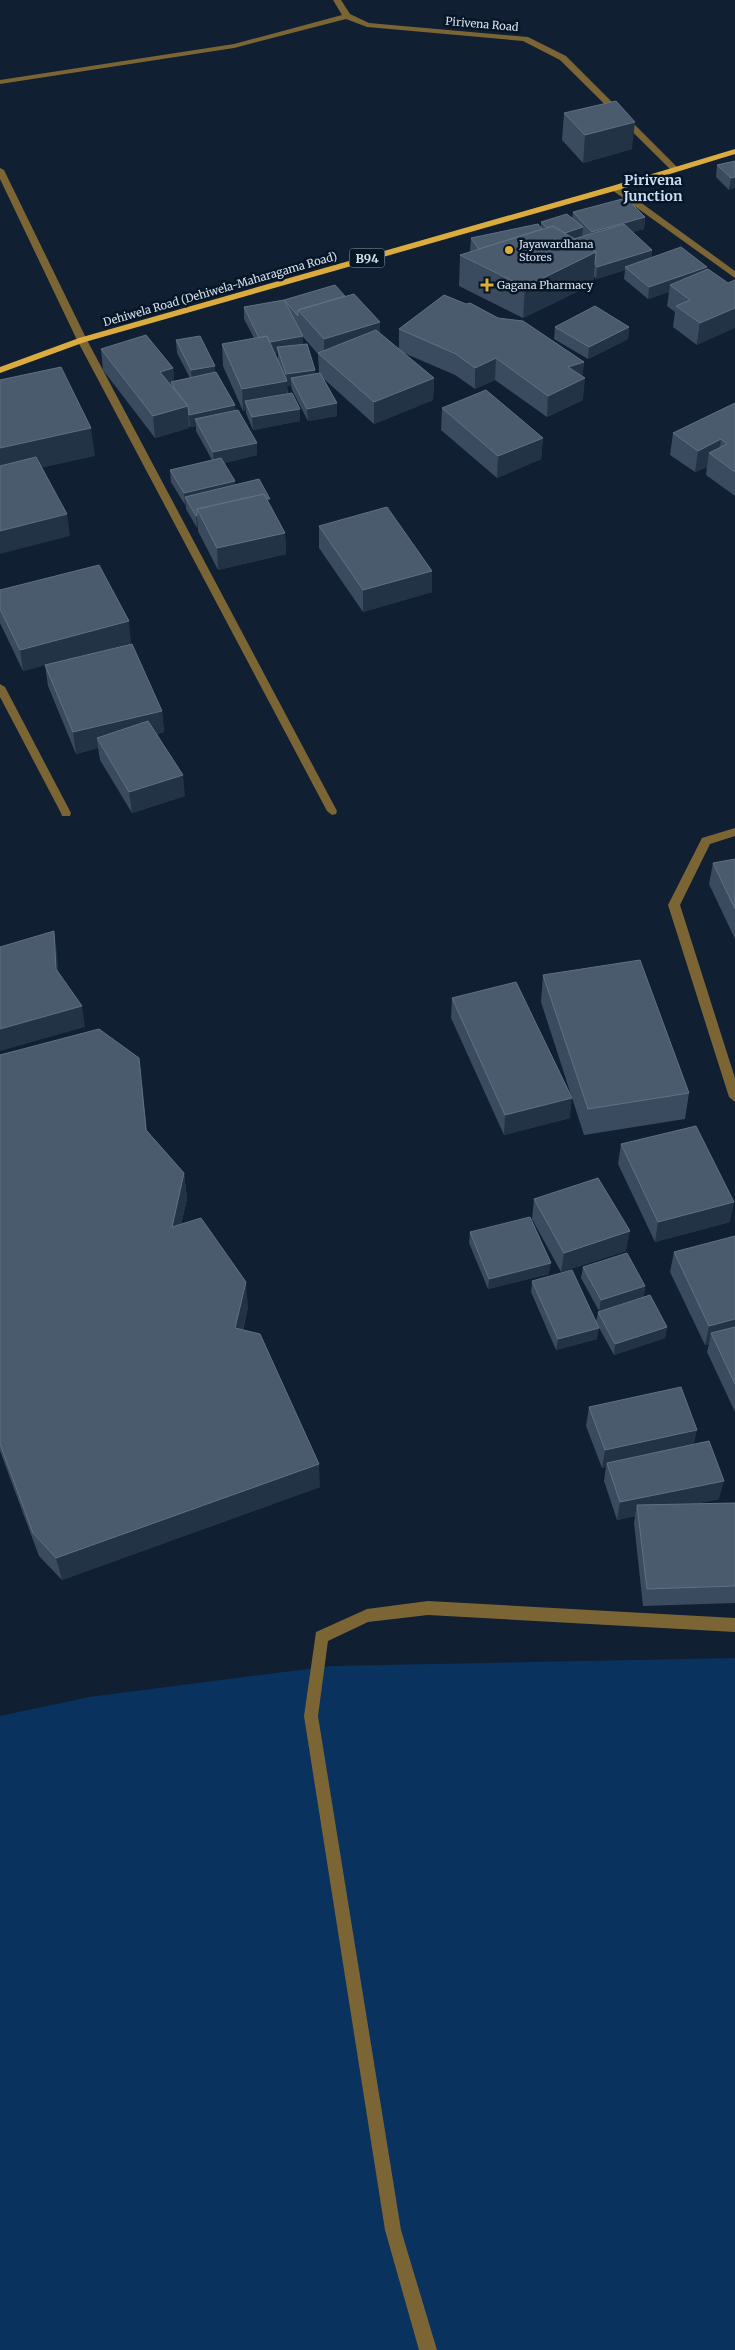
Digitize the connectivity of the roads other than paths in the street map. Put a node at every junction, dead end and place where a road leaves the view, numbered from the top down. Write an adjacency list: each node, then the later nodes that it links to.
1 (338, 0): 2 (street)
2 (347, 16): 3 (street); 6 (street, Pirivena Road)
3 (0, 82)
4 (735, 151): 6 (main road, Dehiwela Road (Dehiwela-Maharagama Road) / B94)
5 (0, 170): 9 (street)
6 (676, 170): 7 (main road, Dehiwela Road (Dehiwela-Maharagama Road) / B94)
7 (615, 188): 8 (street); 9 (main road, Dehiwela Road (Dehiwela-Maharagama Road) / B94)
8 (735, 275)
9 (82, 340): 10 (main road, Dehiwela Road (Dehiwela-Maharagama Road) / B94); 12 (street)
10 (0, 370)
11 (0, 687): 13 (street)
12 (332, 811)
13 (66, 813)
14 (735, 832): 15 (street)
15 (735, 1096)
16 (735, 1625): 17 (street)
17 (428, 2350)

